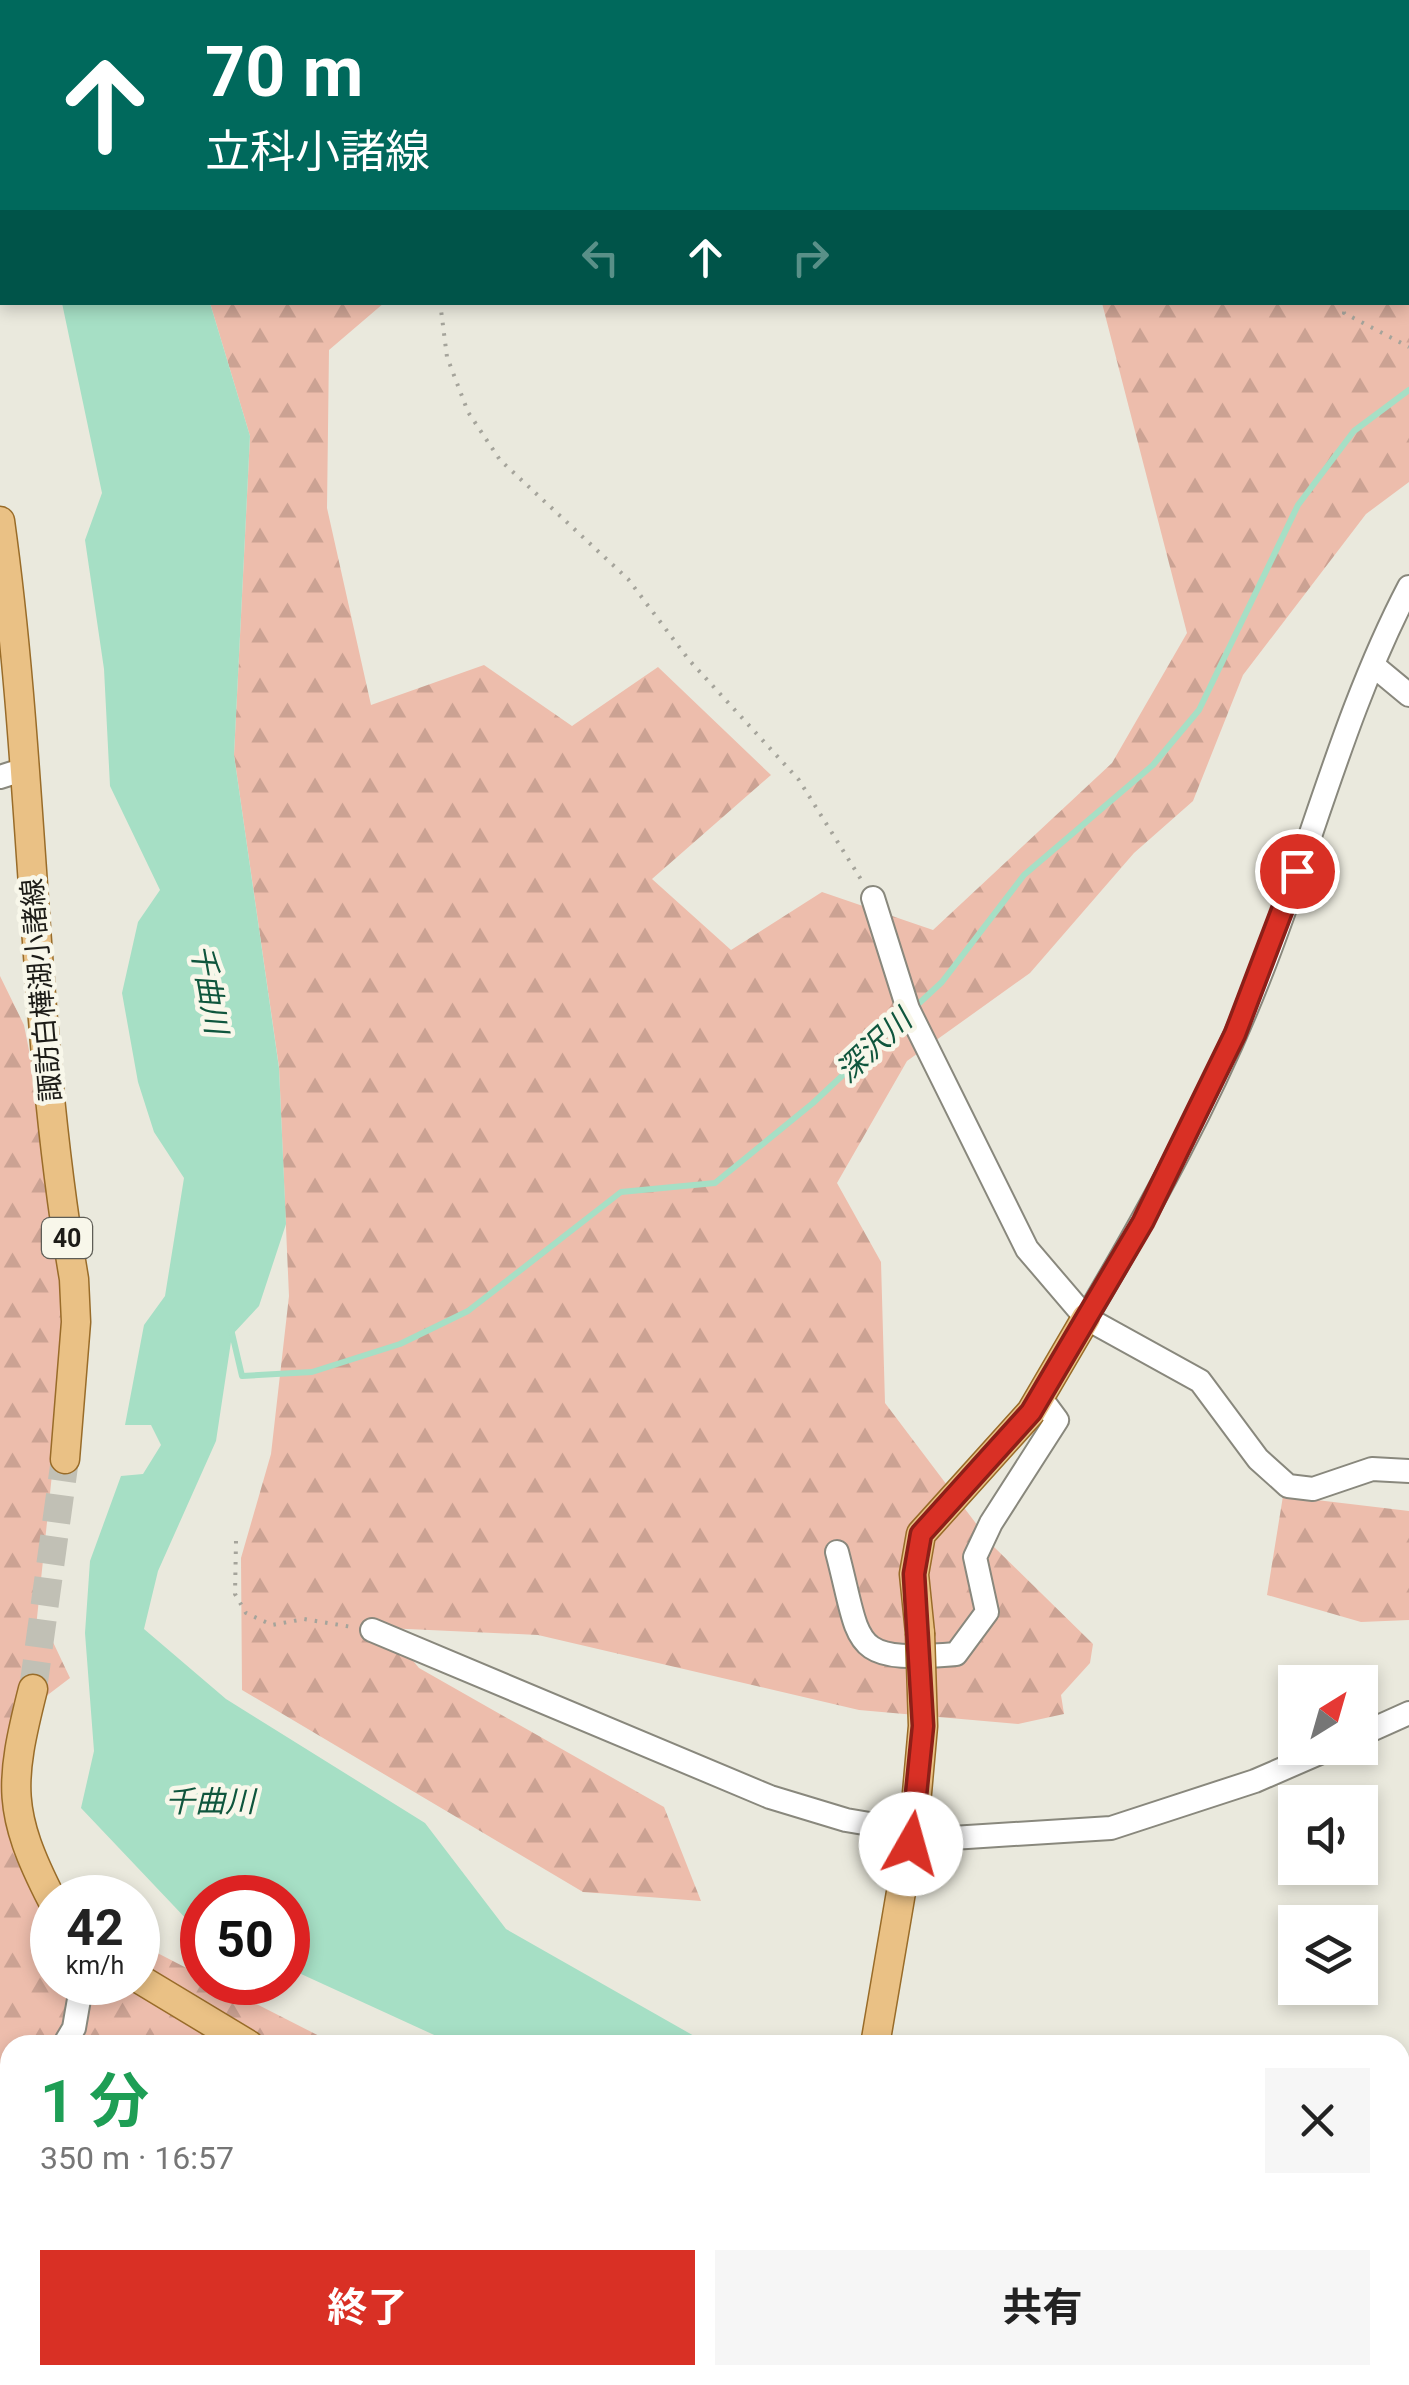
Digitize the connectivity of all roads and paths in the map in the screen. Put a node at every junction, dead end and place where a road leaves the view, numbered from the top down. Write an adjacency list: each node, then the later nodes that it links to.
1 (440, 305): 9 (path)
2 (1347, 305): 3 (path)
3 (1409, 347)
4 (0, 521): 8 (main road, 諏訪白樺湖小諸線 / 40)
5 (1409, 586): 6 (street)
6 (1374, 666): 7 (street); 10 (street)
7 (1409, 695)
8 (11, 773): 12 (main road, 諏訪白樺湖小諸線 / 40)
9 (873, 898): 10 (street)
10 (1086, 1318): 11 (main road); 13 (street)
11 (1040, 1397): 15 (street); 26 (main road, bridge)
12 (65, 1460)
13 (1409, 1471)
14 (236, 1541): 16 (path)
15 (837, 1552)
16 (372, 1630): 20 (street)
17 (33, 1689): 21 (main road)
18 (1409, 1713): 19 (street)
19 (1378, 1727)
20 (1292, 1765)
21 (39, 1875)
22 (160, 1991): 25 (main road)
23 (78, 2005): 24 (street)
24 (70, 2035)
25 (232, 2035)
26 (877, 2035)

